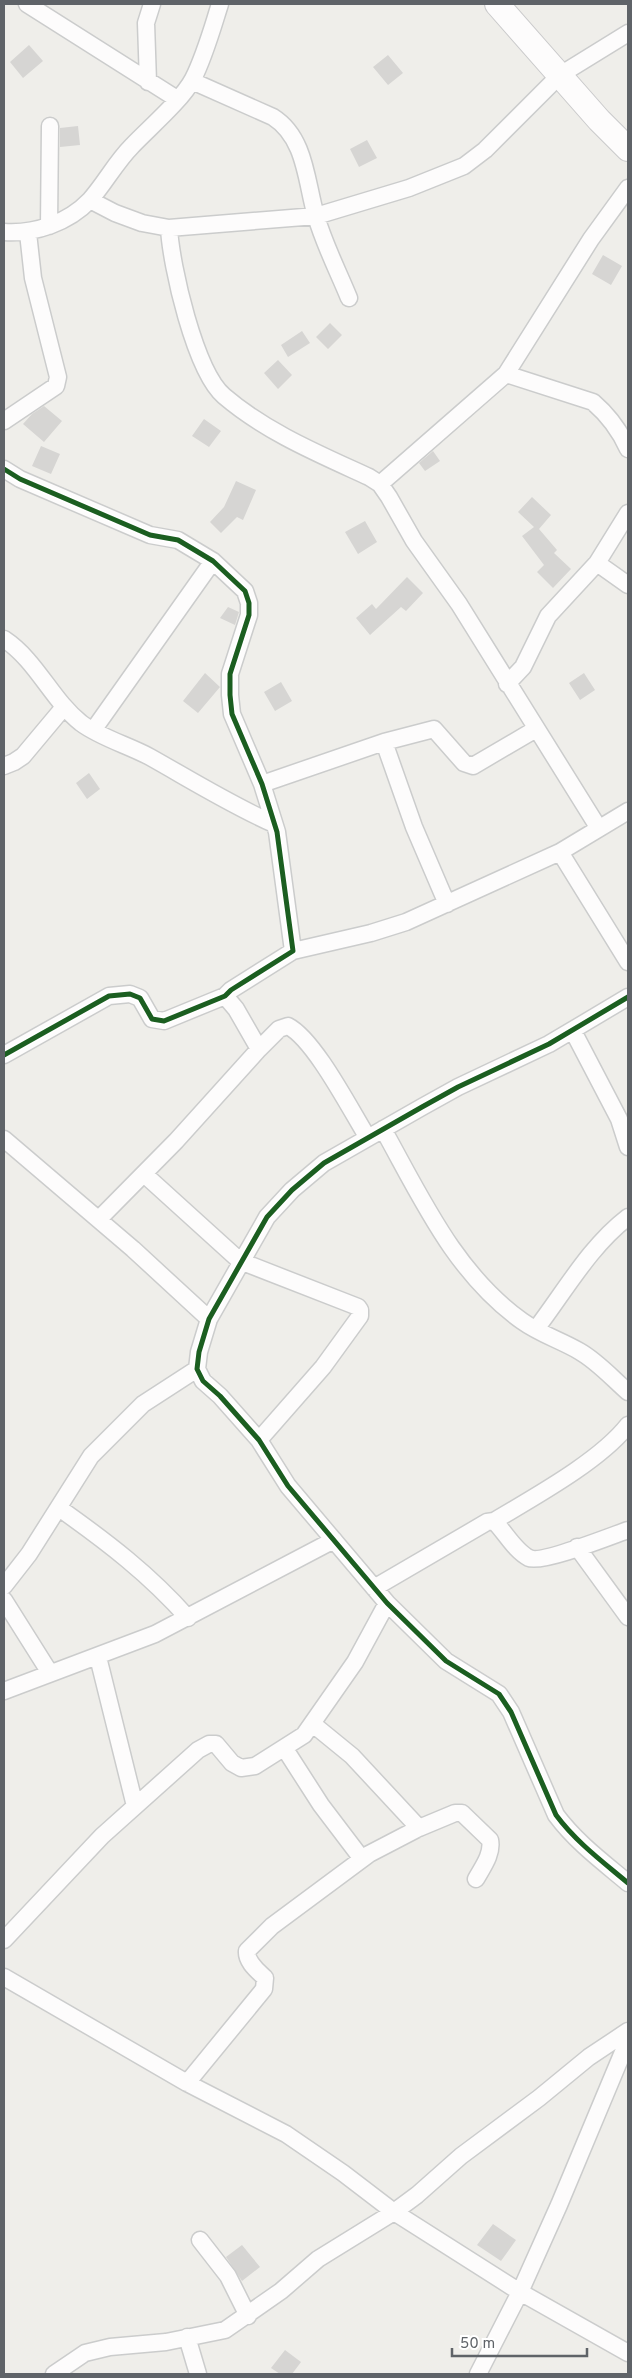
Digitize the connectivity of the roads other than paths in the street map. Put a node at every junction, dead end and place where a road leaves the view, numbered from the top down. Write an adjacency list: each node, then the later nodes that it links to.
1 (27, 4): 8 (street)
2 (152, 4): 8 (street)
3 (220, 4): 7 (street)
4 (497, 4): 6 (street)
5 (628, 33): 6 (street)
6 (560, 75): 11 (street); 14 (street)
7 (192, 81): 9 (street); 14 (street)
8 (148, 82): 9 (street)
9 (176, 99): 13 (street)
10 (50, 126): 15 (street)
11 (628, 149)
12 (628, 188): 20 (street)
13 (90, 200): 15 (street); 16 (street)
14 (316, 216): 16 (street); 19 (street)
15 (49, 226): 18 (street)
16 (169, 228): 24 (street)
17 (4, 232): 18 (street)
18 (28, 233): 21 (street)
19 (349, 298)
20 (506, 374): 22 (street); 24 (street)
21 (4, 421)
22 (628, 449)
23 (4, 469): 26 (street)
24 (380, 484): 30 (street)
25 (628, 513): 27 (street)
26 (213, 561): 32 (street); 36 (street)
27 (597, 563): 28 (street); 30 (street)
28 (628, 585)
29 (4, 639): 31 (street)
30 (507, 684): 33 (street)
31 (64, 707): 32 (street); 35 (street)
32 (94, 729): 38 (street)
33 (536, 729): 34 (street); 39 (street)
34 (384, 742): 36 (street); 41 (street)
35 (4, 766)
36 (262, 784): 38 (street)
37 (628, 810): 39 (street)
38 (274, 824): 42 (street)
39 (598, 827): 40 (street)
40 (560, 852): 41 (street); 43 (street)
41 (447, 904): 42 (street)
42 (293, 951): 44 (street)
43 (628, 962)
44 (225, 996): 47 (street); 48 (street)
45 (628, 997): 46 (street)
46 (573, 1031): 49 (street); 52 (street)
47 (259, 1049): 50 (street); 53 (street)
48 (4, 1055)
49 (383, 1130): 50 (street); 58 (street)
50 (368, 1138): 56 (street)
51 (4, 1139): 55 (street)
52 (628, 1147)
53 (144, 1174): 55 (street); 56 (street)
54 (628, 1217): 58 (street)
55 (99, 1219): 57 (street)
56 (240, 1261): 57 (street); 62 (street)
57 (209, 1319): 59 (street)
58 (536, 1330): 60 (street)
59 (197, 1369): 62 (street); 63 (street)
60 (628, 1392)
61 (628, 1425): 64 (street)
62 (259, 1440): 66 (street)
63 (59, 1508): 68 (street); 73 (street)
64 (494, 1521): 67 (street); 69 (street)
65 (628, 1530): 67 (street)
66 (334, 1540): 69 (street); 73 (street)
67 (577, 1547): 72 (street)
68 (4, 1586)
69 (374, 1588): 71 (street)
70 (4, 1600): 75 (street)
71 (388, 1603): 77 (street); 83 (street)
72 (628, 1617)
73 (188, 1618): 74 (street)
74 (98, 1657): 75 (street); 79 (street)
75 (50, 1673): 76 (street)
76 (4, 1691)
77 (314, 1725): 78 (street); 80 (street)
78 (285, 1749): 79 (street); 81 (street)
79 (135, 1806): 84 (street)
80 (418, 1828): 81 (street); 82 (street)
81 (362, 1859): 88 (street)
82 (476, 1879)
83 (628, 1883)
84 (4, 1940)
85 (4, 1977): 88 (street)
86 (628, 2031): 89 (street)
87 (628, 2040): 91 (street)
88 (187, 2083): 89 (street)
89 (394, 2212): 91 (street); 92 (street)
90 (200, 2240): 92 (street)
91 (520, 2292): 94 (street); 97 (street)
92 (248, 2316): 93 (street)
93 (186, 2338): 95 (street); 96 (street)
94 (628, 2352)
95 (54, 2374)
96 (198, 2374)
97 (478, 2374)

